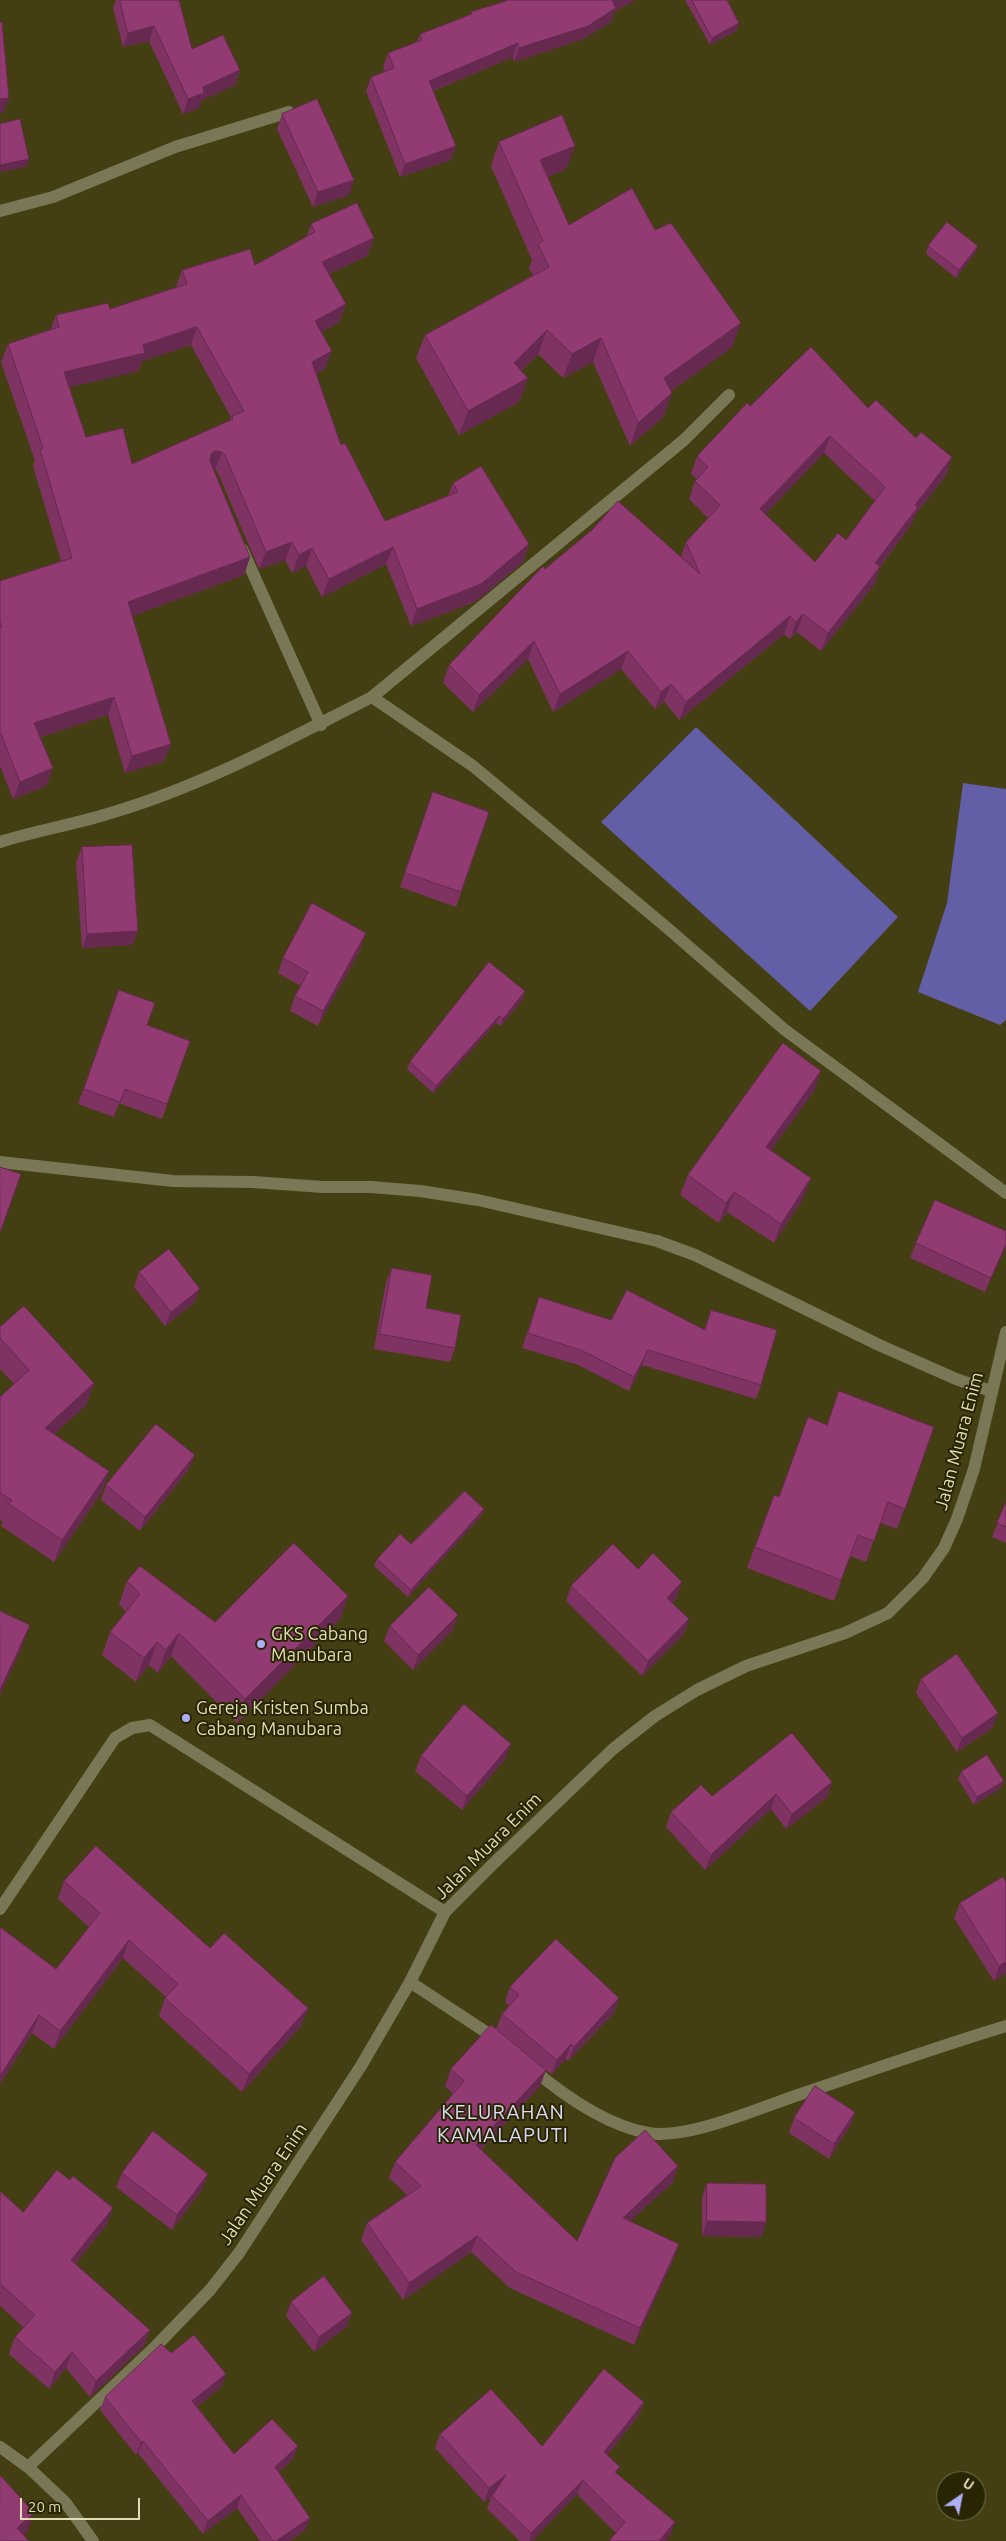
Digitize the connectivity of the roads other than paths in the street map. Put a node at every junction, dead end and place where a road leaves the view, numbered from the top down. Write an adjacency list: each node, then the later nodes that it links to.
1 (289, 112): 2 (street)
2 (0, 211)
3 (729, 395): 5 (street)
4 (237, 537): 6 (street)
5 (372, 697): 6 (street); 9 (street)
6 (321, 725): 7 (street)
7 (0, 842)
8 (0, 1162): 11 (street)
9 (1006, 1193)
10 (1006, 1332): 11 (street, Jalan Muara Enim)
11 (991, 1391): 13 (street, Jalan Muara Enim)
12 (0, 1909): 13 (street)
13 (445, 1912): 14 (street, Jalan Muara Enim)
14 (410, 1982): 16 (street); 19 (street, Jalan Muara Enim)
15 (1006, 2026): 17 (street)
16 (507, 2048)
17 (522, 2060)
18 (0, 2447): 19 (street)
19 (28, 2467): 20 (street)
20 (93, 2541)

